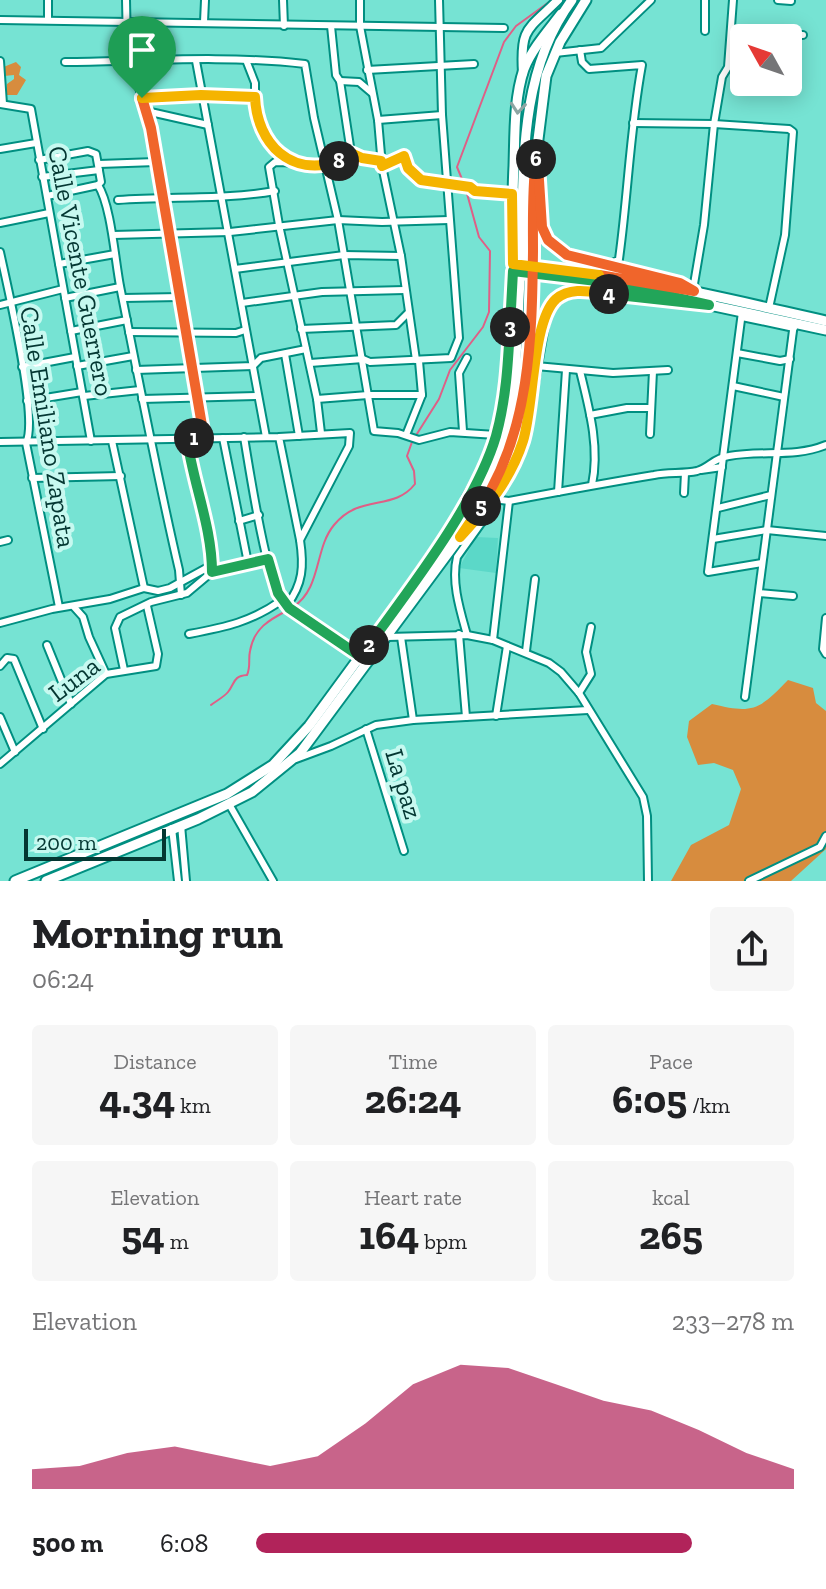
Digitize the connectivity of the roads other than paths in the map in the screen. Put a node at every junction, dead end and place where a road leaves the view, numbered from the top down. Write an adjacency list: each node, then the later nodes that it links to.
1 (48, 0): 16 (street)
2 (126, 0): 18 (street)
3 (205, 0): 19 (street)
4 (283, 0): 21 (street)
5 (360, 0): 23 (street)
6 (439, 0): 24 (street)
7 (558, 0): 27 (street)
8 (572, 0): 15 (main road)
9 (586, 0): 31 (main road)
10 (651, 0): 30 (street)
11 (705, 0): 26 (street)
12 (733, 0): 20 (street)
13 (778, 0): 14 (street)
14 (791, 1)
15 (561, 14): 28 (main road); 91 (main road)
16 (48, 19): 17 (street); 18 (street)
17 (0, 20)
18 (125, 22): 19 (street); 34 (street)
19 (204, 22): 21 (street)
20 (732, 24)
21 (284, 26): 22 (street)
22 (331, 26): 23 (street); 41 (street)
23 (360, 26): 24 (street); 39 (street)
24 (440, 28): 25 (street); 37 (street)
25 (504, 28)
26 (705, 31)
27 (524, 35): 28 (street); 40 (street)
28 (545, 35): 40 (main road)
29 (730, 45): 52 (street)
30 (580, 50): 31 (street); 51 (street)
31 (555, 53): 56 (main road)
32 (246, 60): 35 (street); 45 (street); 62 (street)
33 (0, 61): 47 (street)
34 (131, 61): 35 (street); 36 (street); 46 (street)
35 (196, 61): 44 (street)
36 (65, 62)
37 (441, 64): 38 (street); 39 (street); 49 (street)
38 (474, 64)
39 (368, 73): 42 (street); 43 (street)
40 (523, 74): 68 (main road, one-way to 68)
41 (340, 81): 42 (street); 57 (street)
42 (362, 83): 43 (street)
43 (372, 93): 50 (street)
44 (201, 95): 45 (street); 46 (street); 53 (street)
45 (255, 97): 60 (street)
46 (142, 98): 48 (street)
47 (2, 104): 54 (street, Calle Vicente Guerrero)
48 (146, 111): 53 (street); 59 (street)
49 (442, 115): 50 (street); 66 (street)
50 (378, 120): 61 (street)
51 (633, 123): 52 (street); 86 (street)
52 (714, 124): 96 (street); 106 (street)
53 (208, 125): 71 (street)
54 (36, 143): 55 (street); 58 (street, Calle Vicente Guerrero)
55 (0, 149)
56 (537, 149): 89 (main road); 189 (main road, bridge)
57 (351, 153): 61 (street); 62 (street)
58 (39, 160): 63 (street); 64 (street, Calle Vicente Guerrero)
59 (156, 162): 63 (street); 70 (street)
60 (292, 162): 62 (street); 67 (street)
61 (382, 164): 66 (street); 76 (street)
62 (327, 165): 74 (street)
63 (99, 167): 64 (street); 65 (street)
64 (42, 177): 69 (street, Calle Vicente Guerrero)
65 (99, 184): 69 (street); 81 (street)
66 (447, 184): 68 (street); 75 (street)
67 (275, 191): 71 (street); 78 (street)
68 (512, 194): 91 (main road)
69 (47, 196): 73 (street, Calle Vicente Guerrero)
70 (163, 196): 71 (street); 72 (street); 79 (street)
71 (222, 197): 80 (street)
72 (118, 200)
73 (49, 213): 77 (street); 88 (street, Calle Vicente Guerrero)
74 (338, 220): 76 (street); 78 (street); 84 (street)
75 (449, 220): 76 (street); 127 (street)
76 (395, 222): 85 (street)
77 (0, 223)
78 (279, 225): 80 (street); 87 (street)
79 (168, 232): 80 (street); 81 (street); 98 (street)
80 (230, 232): 90 (street)
81 (113, 235): 83 (street)
82 (0, 252): 102 (street, Calle Emiliano Zapata)
83 (115, 254): 88 (street); 93 (street)
84 (344, 255): 85 (street); 87 (street); 97 (street)
85 (401, 256): 95 (street)
86 (619, 259): 89 (street); 92 (street)
87 (287, 262): 90 (street); 99 (street)
88 (59, 264): 94 (street, Calle Vicente Guerrero)
89 (609, 266): 92 (main road)
90 (235, 269): 103 (street)
91 (517, 269): 96 (main road); 105 (main road); 156 (main road); 186 (main road)
92 (625, 270): 96 (main road)
93 (120, 287): 100 (street); 101 (street)
94 (63, 289): 100 (street, Calle Vicente Guerrero); 102 (street)
95 (405, 290): 97 (street); 107 (street)
96 (695, 291): 106 (main road)
97 (351, 292): 99 (street); 112 (street)
98 (180, 297): 101 (street); 118 (street)
99 (295, 297): 103 (street); 113 (street)
100 (65, 298): 116 (street, Calle Vicente Guerrero)
101 (123, 298): 109 (street)
102 (9, 303): 104 (street); 132 (street, Calle Emiliano Zapata)
103 (242, 303): 114 (street)
104 (0, 305)
105 (709, 305): 108 (main road); 131 (main road)
106 (769, 308): 110 (main road)
107 (408, 313): 112 (street); 127 (street)
108 (742, 314): 111 (main road); 120 (street)
109 (127, 320): 116 (street); 117 (street)
110 (826, 321)
111 (794, 326): 115 (main road); 126 (street)
112 (358, 327): 113 (street); 125 (street)
113 (301, 329): 119 (street)
114 (245, 330): 118 (street); 130 (street)
115 (826, 330)
116 (71, 331): 123 (street, Calle Vicente Guerrero)
117 (129, 332): 118 (street); 122 (street)
118 (186, 333): 133 (street)
119 (306, 349): 121 (street); 128 (street)
120 (737, 353): 126 (street); 139 (street)
121 (285, 354): 130 (street); 157 (street)
122 (133, 356): 129 (street); 134 (street)
123 (75, 357): 129 (street, Calle Vicente Guerrero); 132 (street)
124 (467, 358): 152 (street)
125 (363, 359): 127 (street); 128 (street); 142 (street)
126 (790, 359): 145 (street)
127 (417, 361): 143 (street)
128 (310, 363): 148 (street)
129 (77, 366): 141 (street, Calle Vicente Guerrero)
130 (253, 366): 133 (street); 144 (street)
131 (536, 366): 135 (street); 181 (main road)
132 (22, 367): 149 (street, Calle Emiliano Zapata)
133 (194, 369): 134 (street); 146 (street)
134 (136, 370): 140 (street)
135 (566, 370): 137 (street); 178 (street)
136 (668, 370): 138 (street)
137 (580, 371): 138 (street); 151 (street)
138 (653, 371): 150 (street)
139 (733, 386): 145 (street); 171 (street)
140 (140, 390): 141 (street); 147 (street)
141 (83, 394): 149 (street); 165 (street, Calle Vicente Guerrero)
142 (368, 395): 143 (street); 148 (street); 155 (street)
143 (422, 395): 155 (street)
144 (258, 396): 146 (street); 160 (street)
145 (784, 397): 170 (street)
146 (198, 398): 147 (street); 158 (street)
147 (142, 399): 164 (street)
148 (317, 399): 153 (street)
149 (27, 401): 168 (street, Calle Emiliano Zapata)
150 (651, 408): 151 (street); 154 (street)
151 (590, 415): 177 (street)
152 (463, 431): 155 (street); 156 (street)
153 (321, 433): 157 (street); 191 (street)
154 (650, 434)
155 (406, 435)
156 (496, 435): 186 (main road)
157 (299, 436): 161 (street)
158 (204, 437): 162 (street); 163 (street)
159 (244, 437): 160 (street); 162 (street); 184 (street)
160 (266, 437): 161 (street)
161 (279, 437): 191 (street)
162 (223, 438): 185 (street)
163 (187, 439): 164 (street); 195 (street)
164 (149, 440): 166 (street); 197 (street)
165 (91, 441): 166 (street); 168 (street)
166 (112, 441): 175 (street)
167 (0, 442): 168 (street)
168 (26, 443): 176 (street, Calle Emiliano Zapata)
169 (826, 445): 170 (street)
170 (778, 455): 171 (street); 180 (street)
171 (724, 457): 172 (street); 173 (street)
172 (722, 467): 173 (street); 183 (street)
173 (701, 470): 174 (street)
174 (685, 473): 177 (street); 179 (street)
175 (121, 476): 176 (street); 198 (street)
176 (32, 478): 204 (street, Calle Emiliano Zapata)
177 (592, 485): 178 (street)
178 (558, 492): 182 (street)
179 (684, 493)
180 (771, 495): 183 (street); 187 (street)
181 (495, 500): 182 (street); 189 (main road); 210 (street)
182 (509, 501): 213 (street)
183 (718, 508): 190 (street)
184 (259, 515): 185 (street); 192 (street)
185 (239, 521): 193 (street)
186 (450, 528): 218 (main road)
187 (767, 530): 188 (street); 190 (street); 194 (street)
188 (826, 536)
189 (460, 537): 211 (main road)
190 (713, 539): 194 (street)
191 (300, 540): 203 (street)
192 (268, 559): 193 (street); 203 (street)
193 (248, 563): 195 (street)
194 (762, 563): 199 (street)
195 (212, 569): 197 (street); 200 (street, Luna)
196 (535, 579): 216 (street)
197 (181, 583): 198 (street); 200 (street)
198 (144, 588): 205 (street)
199 (759, 593): 201 (street); 223 (street)
200 (181, 595): 202 (street, Luna)
201 (793, 596)
202 (147, 606): 220 (street, Luna); 220 (street)
203 (288, 606): 209 (street); 218 (street)
204 (59, 607): 205 (street); 207 (street)
205 (74, 607): 221 (street)
206 (826, 618): 217 (street)
207 (0, 623)
208 (591, 627): 222 (street)
209 (189, 634)
210 (463, 634): 212 (street); 213 (street); 228 (street)
211 (387, 637): 212 (street); 233 (main road)
212 (401, 637): 229 (street)
213 (493, 640): 215 (street)
214 (47, 645): 224 (street)
215 (507, 646): 216 (street); 226 (street)
216 (526, 651): 222 (street)
217 (826, 654)
218 (361, 657): 239 (main road)
219 (0, 666): 230 (street)
220 (124, 670): 221 (street, Luna)
221 (106, 674): 224 (street, Luna)
222 (579, 693): 225 (street)
223 (745, 697)
224 (71, 704): 230 (street, Luna)
225 (588, 710): 226 (street); 244 (street)
226 (496, 716): 228 (street)
227 (0, 717): 232 (street)
228 (466, 717): 229 (street)
229 (413, 720): 231 (street)
230 (43, 729): 232 (street, Luna)
231 (366, 729): 233 (street); 238 (street, La paz)
232 (15, 752): 234 (street, Luna)
233 (292, 760): 235 (main road)
234 (0, 764)
235 (229, 804): 236 (main road); 243 (street)
236 (177, 826): 240 (main road); 241 (street); 242 (street)
237 (826, 836): 245 (street)
238 (404, 851)
239 (15, 881)
240 (46, 881)
241 (178, 881)
242 (186, 881)
243 (273, 881)
244 (648, 881)
245 (749, 881)

